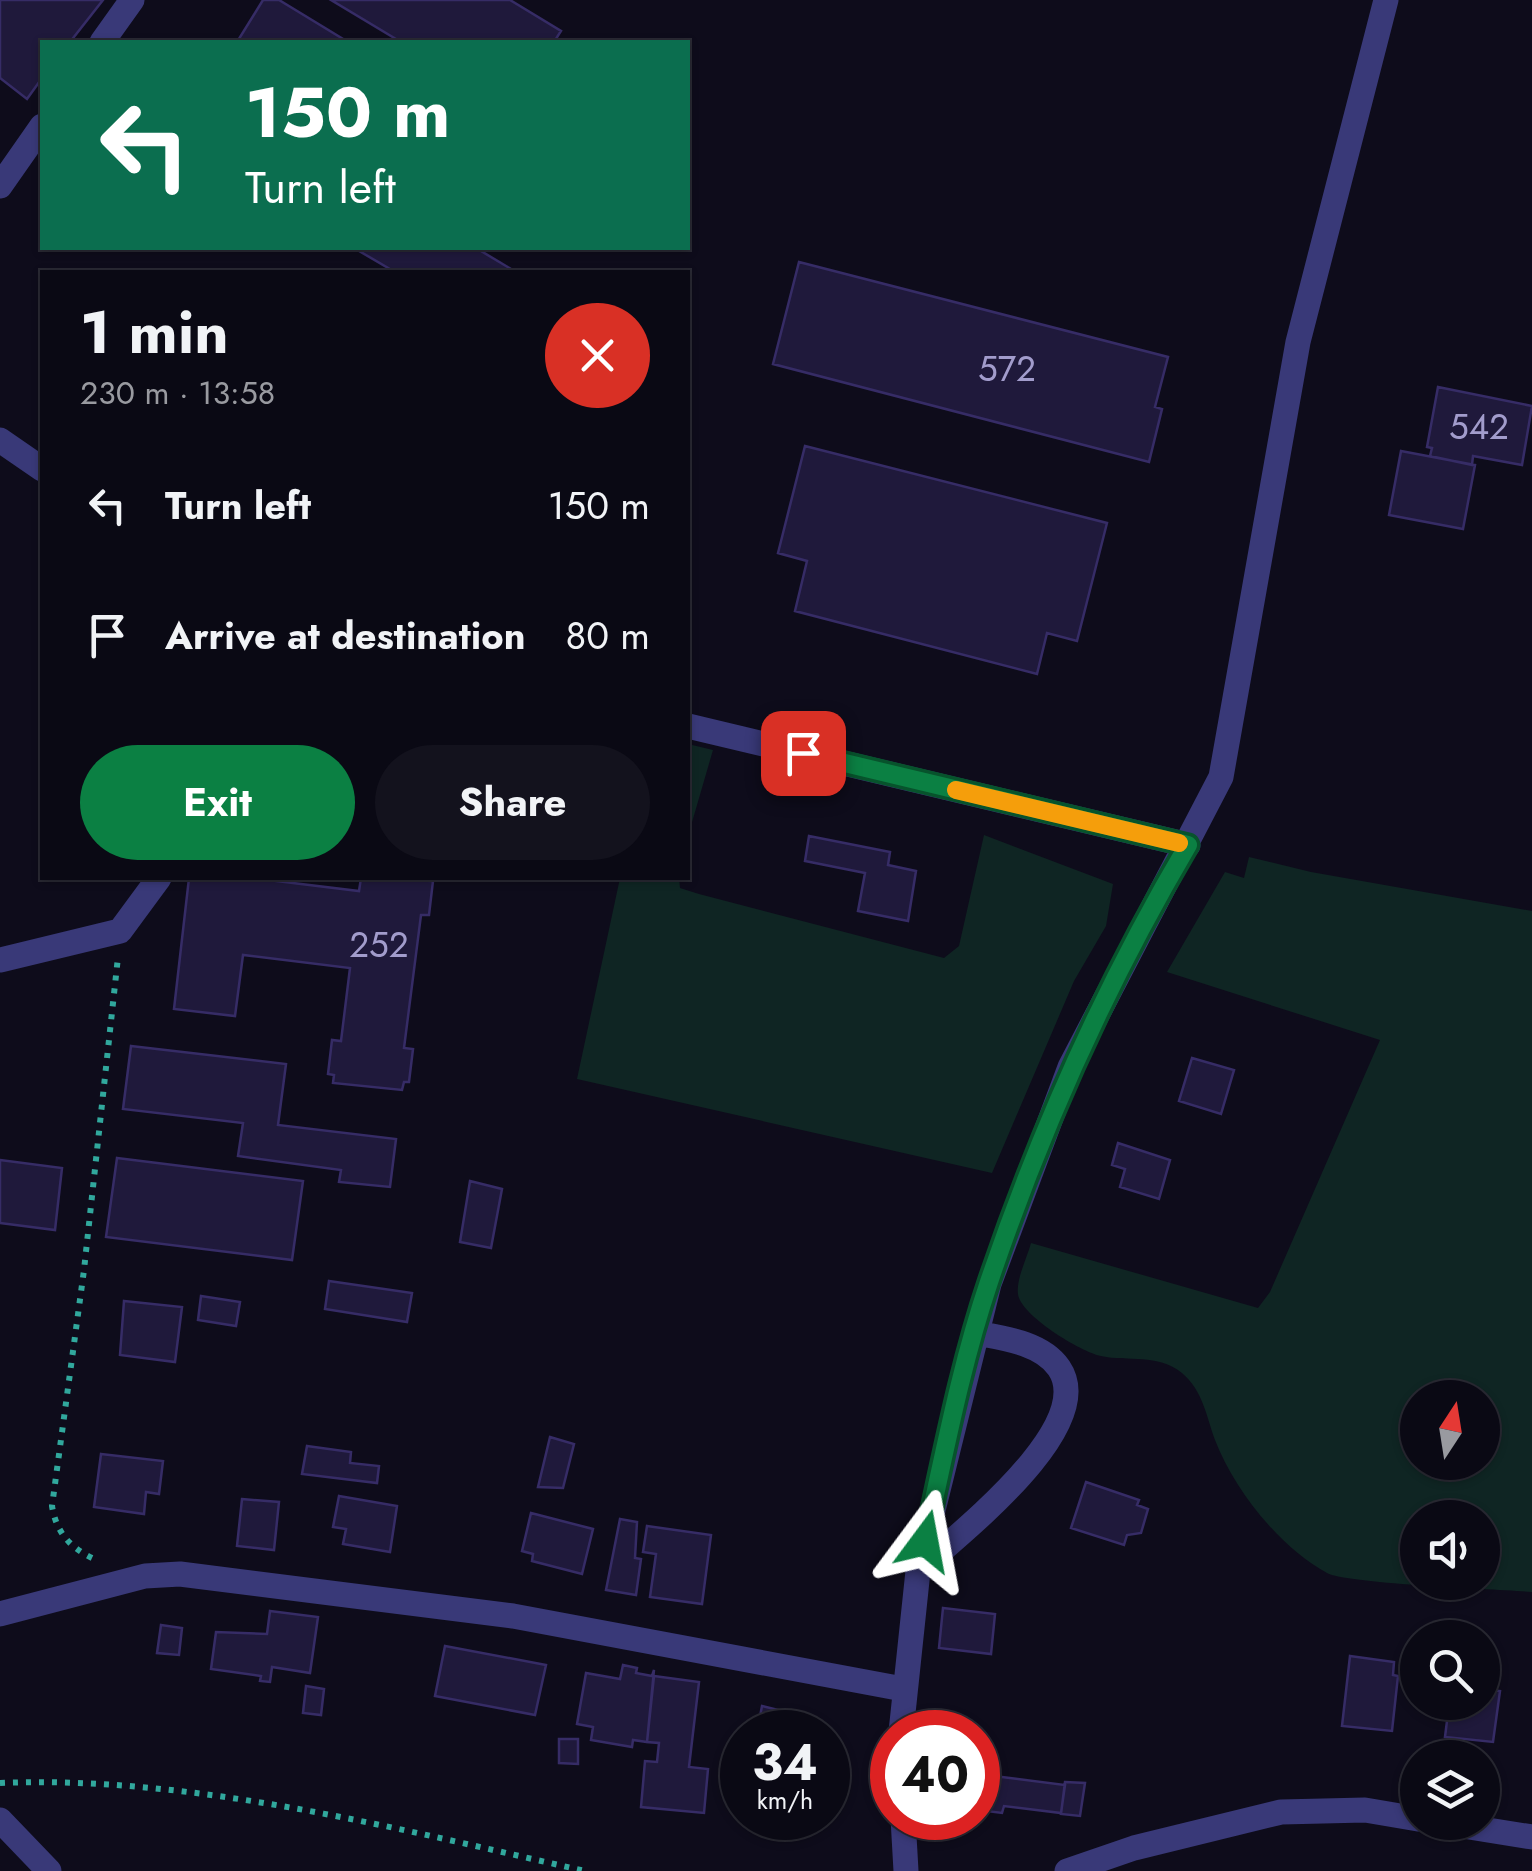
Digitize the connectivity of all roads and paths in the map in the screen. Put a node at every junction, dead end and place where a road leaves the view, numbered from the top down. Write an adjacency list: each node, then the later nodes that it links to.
1 (132, 0): 3 (street)
2 (1386, 0): 9 (street)
3 (103, 40)
4 (40, 129): 5 (street)
5 (0, 186)
6 (0, 440): 7 (street)
7 (40, 468)
8 (690, 726): 9 (street)
9 (1188, 845): 13 (street)
10 (158, 880): 11 (street)
11 (120, 931): 12 (street); 15 (path)
12 (0, 960)
13 (976, 1332): 14 (street); 14 (street)
14 (918, 1571): 17 (street)
15 (146, 1576): 16 (street); 17 (street)
16 (0, 1614)
17 (903, 1689): 18 (street)
18 (902, 1710)
19 (0, 1783): 26 (path)
20 (1400, 1816): 28 (street)
21 (0, 1820): 25 (street)
22 (1500, 1832): 23 (street)
23 (1532, 1837)
24 (904, 1840): 27 (street)
25 (49, 1871)
26 (585, 1871)
27 (906, 1871)
28 (1067, 1871)

